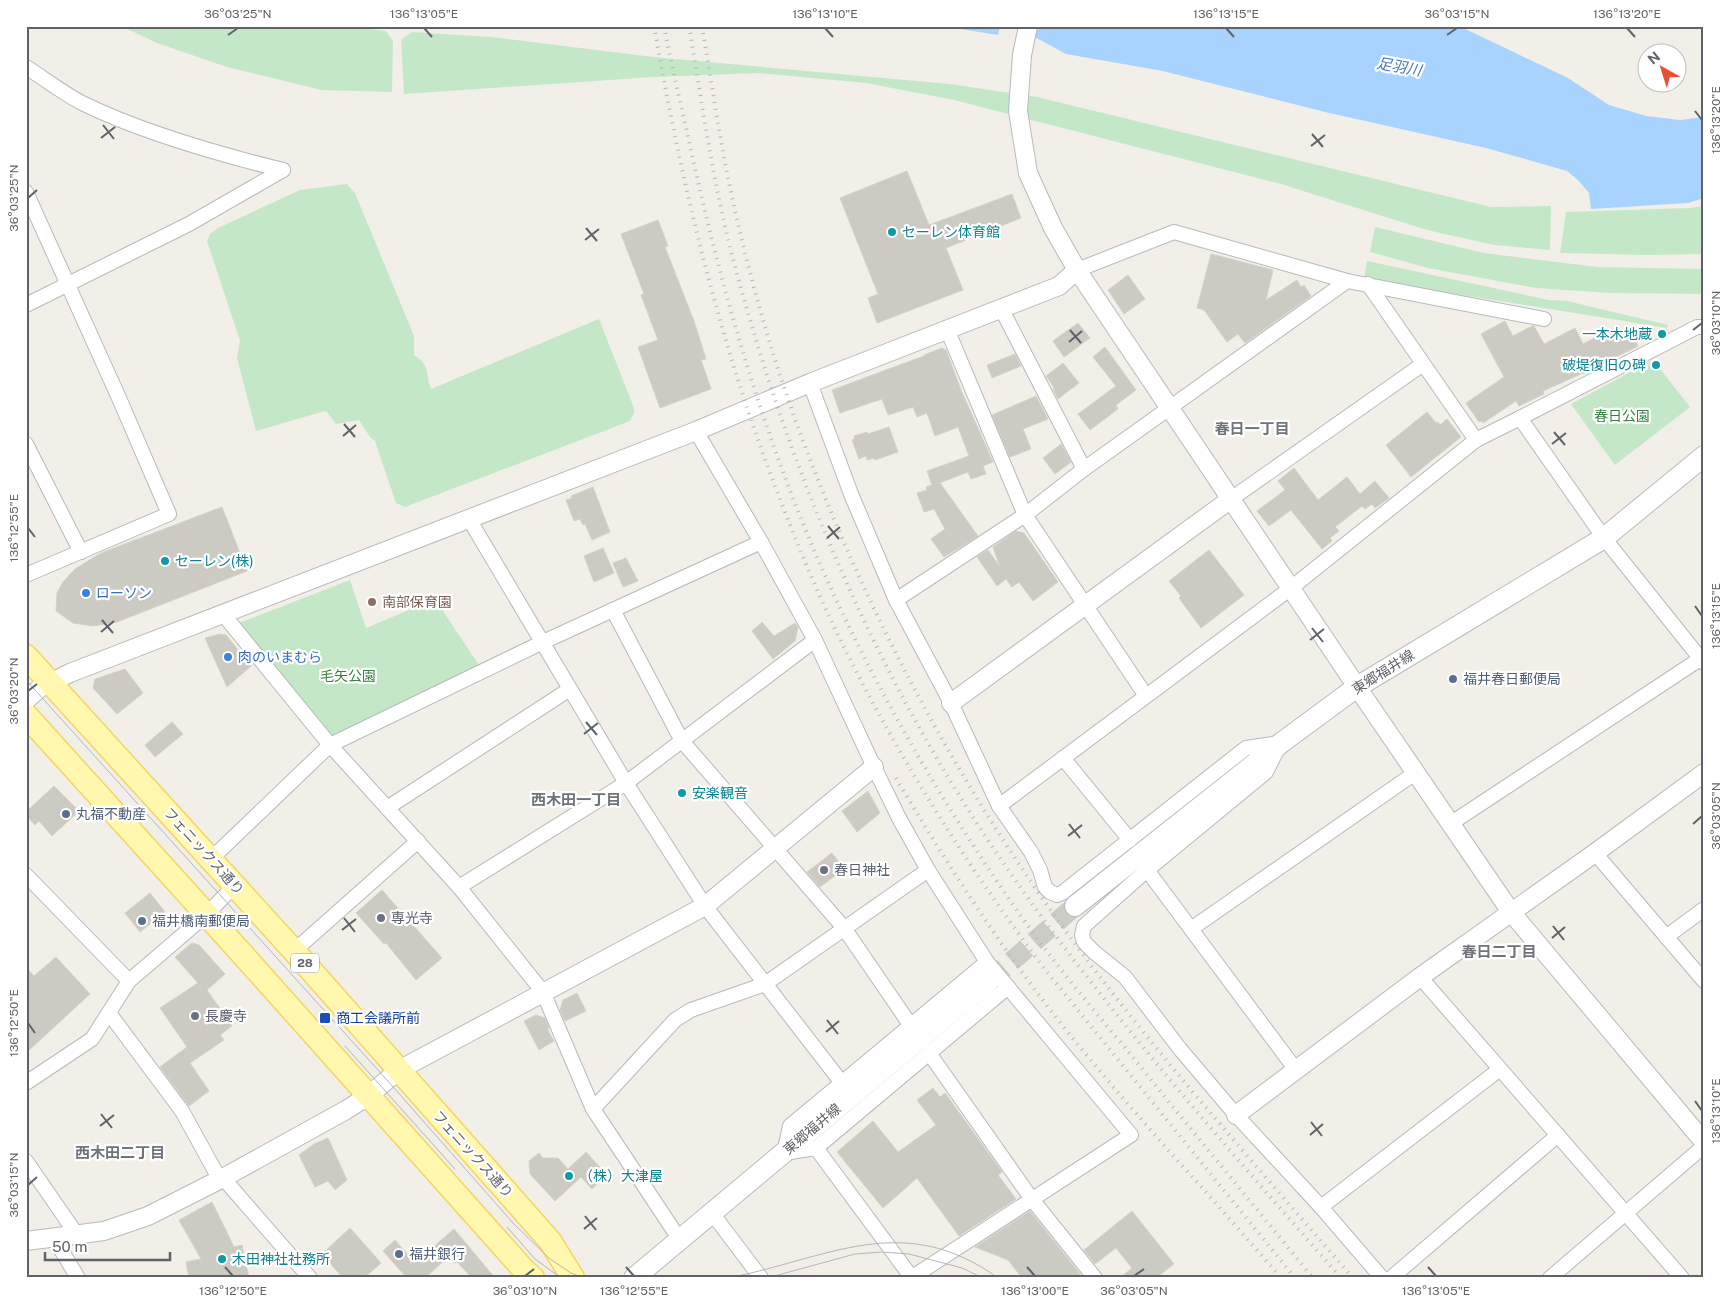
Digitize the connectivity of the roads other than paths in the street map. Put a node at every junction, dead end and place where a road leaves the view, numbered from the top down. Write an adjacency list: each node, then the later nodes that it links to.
1 (1028, 26): 4 (street)
2 (26, 66): 6 (street)
3 (26, 192): 6 (street)
4 (1077, 270): 5 (street); 9 (street); 15 (street)
5 (1347, 281): 7 (street); 15 (street)
6 (68, 284): 8 (street); 27 (street)
7 (1368, 284): 10 (street); 13 (street)
8 (26, 305)
9 (1000, 308): 11 (street); 21 (street)
10 (1544, 318)
11 (947, 329): 14 (street); 23 (street)
12 (1701, 330): 16 (street)
13 (1423, 364): 18 (street); 22 (street)
14 (810, 383): 17 (street); 30 (street)
15 (1170, 408): 21 (street); 22 (street)
16 (1520, 418): 18 (street); 25 (street)
17 (696, 432): 24 (street); 26 (street)
18 (1476, 440): 29 (street)
19 (26, 444): 27 (street)
20 (1704, 456): 25 (main road, 東郷福井線)
21 (1084, 469): 23 (street)
22 (1231, 499): 29 (street); 31 (street)
23 (1025, 515): 30 (street); 31 (street)
24 (469, 519): 33 (street); 35 (street)
25 (1604, 538): 37 (street); 39 (main road, 東郷福井線)
26 (761, 542): 32 (street); 34 (street)
27 (81, 552): 28 (street)
28 (26, 576)
29 (1290, 588): 39 (street); 41 (street)
30 (896, 600): 43 (street)
31 (1086, 605): 41 (street); 43 (street)
32 (613, 610): 35 (street); 45 (street)
33 (223, 614): 38 (street); 47 (street)
34 (815, 640): 45 (street); 49 (street)
35 (543, 642): 40 (street); 47 (street)
36 (26, 656): 38 (main road, フェニックス通り / 28)
37 (1702, 661): 55 (street)
38 (50, 683): 42 (street); 60 (main road, フェニックス通り / 28)
39 (1357, 688): 46 (main road, 東郷福井線); 51 (street)
40 (570, 689): 52 (street); 54 (street)
41 (1146, 696): 48 (street)
42 (26, 700)
43 (951, 703): 53 (street)
44 (26, 715): 70 (main road)
45 (682, 741): 52 (street); 58 (street)
46 (1280, 743): 56 (street); 62 (street); 67 (main road, 東郷福井線)
47 (330, 745): 54 (street); 60 (street)
48 (1063, 758): 53 (street); 56 (street)
49 (874, 767): 58 (street); 61 (street)
50 (1704, 772): 59 (street)
51 (1415, 773): 55 (street); 72 (street)
52 (626, 783): 65 (street); 66 (street)
53 (999, 806): 56 (street)
54 (388, 808): 57 (street)
55 (1450, 824): 69 (street)
56 (1130, 840)
57 (418, 841): 65 (street); 74 (street)
58 (775, 848): 66 (street); 71 (street)
59 (1595, 853): 69 (street); 73 (street)
60 (211, 859): 64 (main road, フェニックス通り / 28)
61 (928, 870): 71 (street); 75 (street)
62 (1147, 870): 72 (street); 91 (street)
63 (26, 875): 77 (street)
64 (236, 885): 70 (street); 74 (main road, フェニックス通り / 28)
65 (459, 887): 80 (street)
66 (705, 906): 79 (street); 80 (street)
67 (1075, 906)
68 (1704, 909): 73 (street)
69 (1511, 912): 76 (street); 93 (street)
70 (206, 915): 77 (street); 89 (main road)
71 (844, 928): 79 (street); 82 (street)
72 (1191, 929): 86 (street)
73 (1666, 937): 78 (street)
74 (294, 950): 85 (main road, フェニックス通り / 28)
75 (995, 976): 82 (street); 83 (street); 96 (main road, 東郷福井線); 99 (street)
76 (1420, 977): 84 (street); 86 (street)
77 (130, 981): 81 (street)
78 (1704, 981)
79 (765, 984): 88 (street); 90 (street)
80 (543, 992): 85 (street); 90 (street)
81 (108, 1013): 87 (street); 98 (street)
82 (911, 1026): 88 (street)
83 (929, 1053): 95 (street); 99 (street)
84 (1500, 1069): 92 (street); 100 (street)
85 (399, 1070): 89 (street); 110 (main road, フェニックス通り / 28)
86 (1296, 1070): 91 (street)
87 (26, 1083)
88 (842, 1084): 96 (street)
89 (368, 1096): 98 (street); 109 (main road)
90 (593, 1109): 105 (street)
91 (1236, 1115): 100 (street)
92 (1558, 1135): 101 (street); 116 (street)
93 (1704, 1142)
94 (1704, 1146): 101 (street)
95 (816, 1148): 96 (street); 113 (street)
96 (784, 1153): 102 (main road, 東郷福井線)
97 (26, 1161): 103 (street)
98 (222, 1179): 103 (street); 108 (street)
99 (1031, 1198): 113 (street); 114 (street)
100 (1321, 1207): 115 (street)
101 (1626, 1212): 117 (street); 118 (street)
102 (712, 1213): 105 (main road, 東郷福井線); 112 (street)
103 (76, 1235): 104 (street)
104 (54, 1238): 106 (street); 107 (street)
105 (680, 1240): 111 (main road, 東郷福井線)
106 (26, 1241)
107 (78, 1278)
108 (310, 1278)
109 (533, 1278)
110 (573, 1278)
111 (634, 1278)
112 (761, 1278)
113 (912, 1278)
114 (1095, 1278)
115 (1382, 1278)
116 (1391, 1278)
117 (1550, 1278)
118 (1682, 1278)

